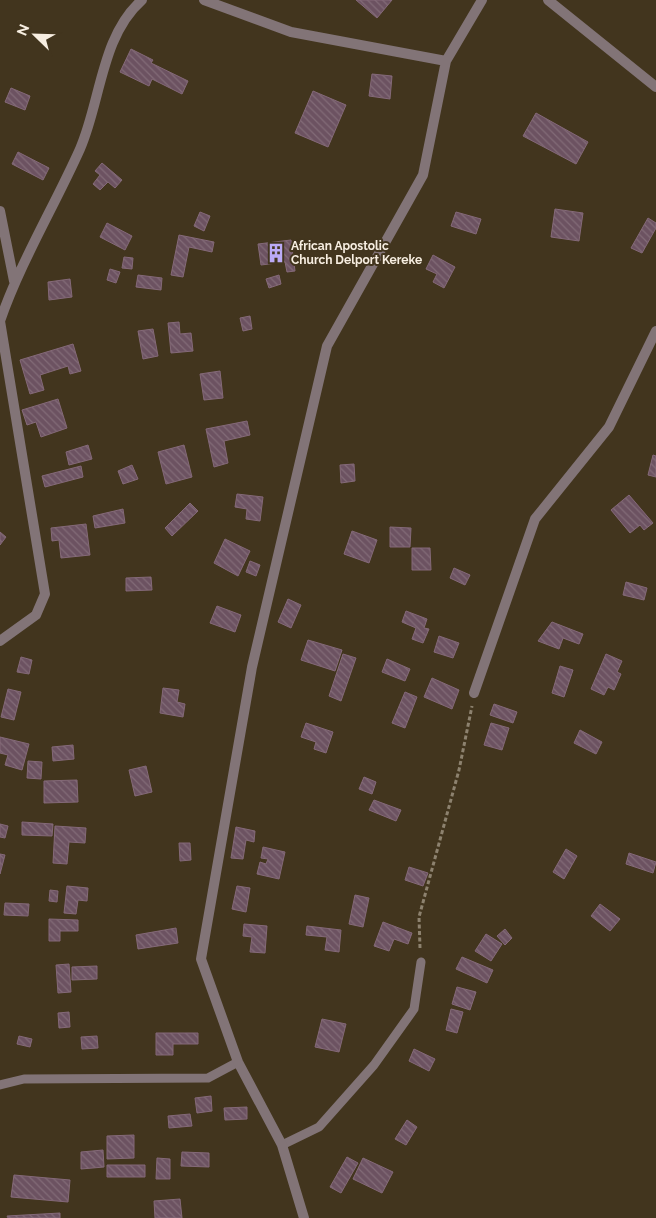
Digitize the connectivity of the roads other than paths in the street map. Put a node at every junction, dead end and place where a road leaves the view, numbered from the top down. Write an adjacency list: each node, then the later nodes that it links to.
1 (142, 0): 8 (street)
2 (204, 0): 5 (street)
3 (482, 0): 5 (street)
4 (548, 0): 6 (street)
5 (446, 61): 14 (street)
6 (656, 87)
7 (0, 211): 8 (street)
8 (14, 281): 9 (street)
9 (0, 321): 11 (street)
10 (656, 331): 12 (street)
11 (0, 641)
12 (474, 693)
13 (421, 962): 16 (lane)
14 (238, 1062): 15 (lane); 16 (street)
15 (0, 1086)
16 (282, 1145): 17 (street)
17 (304, 1218)

